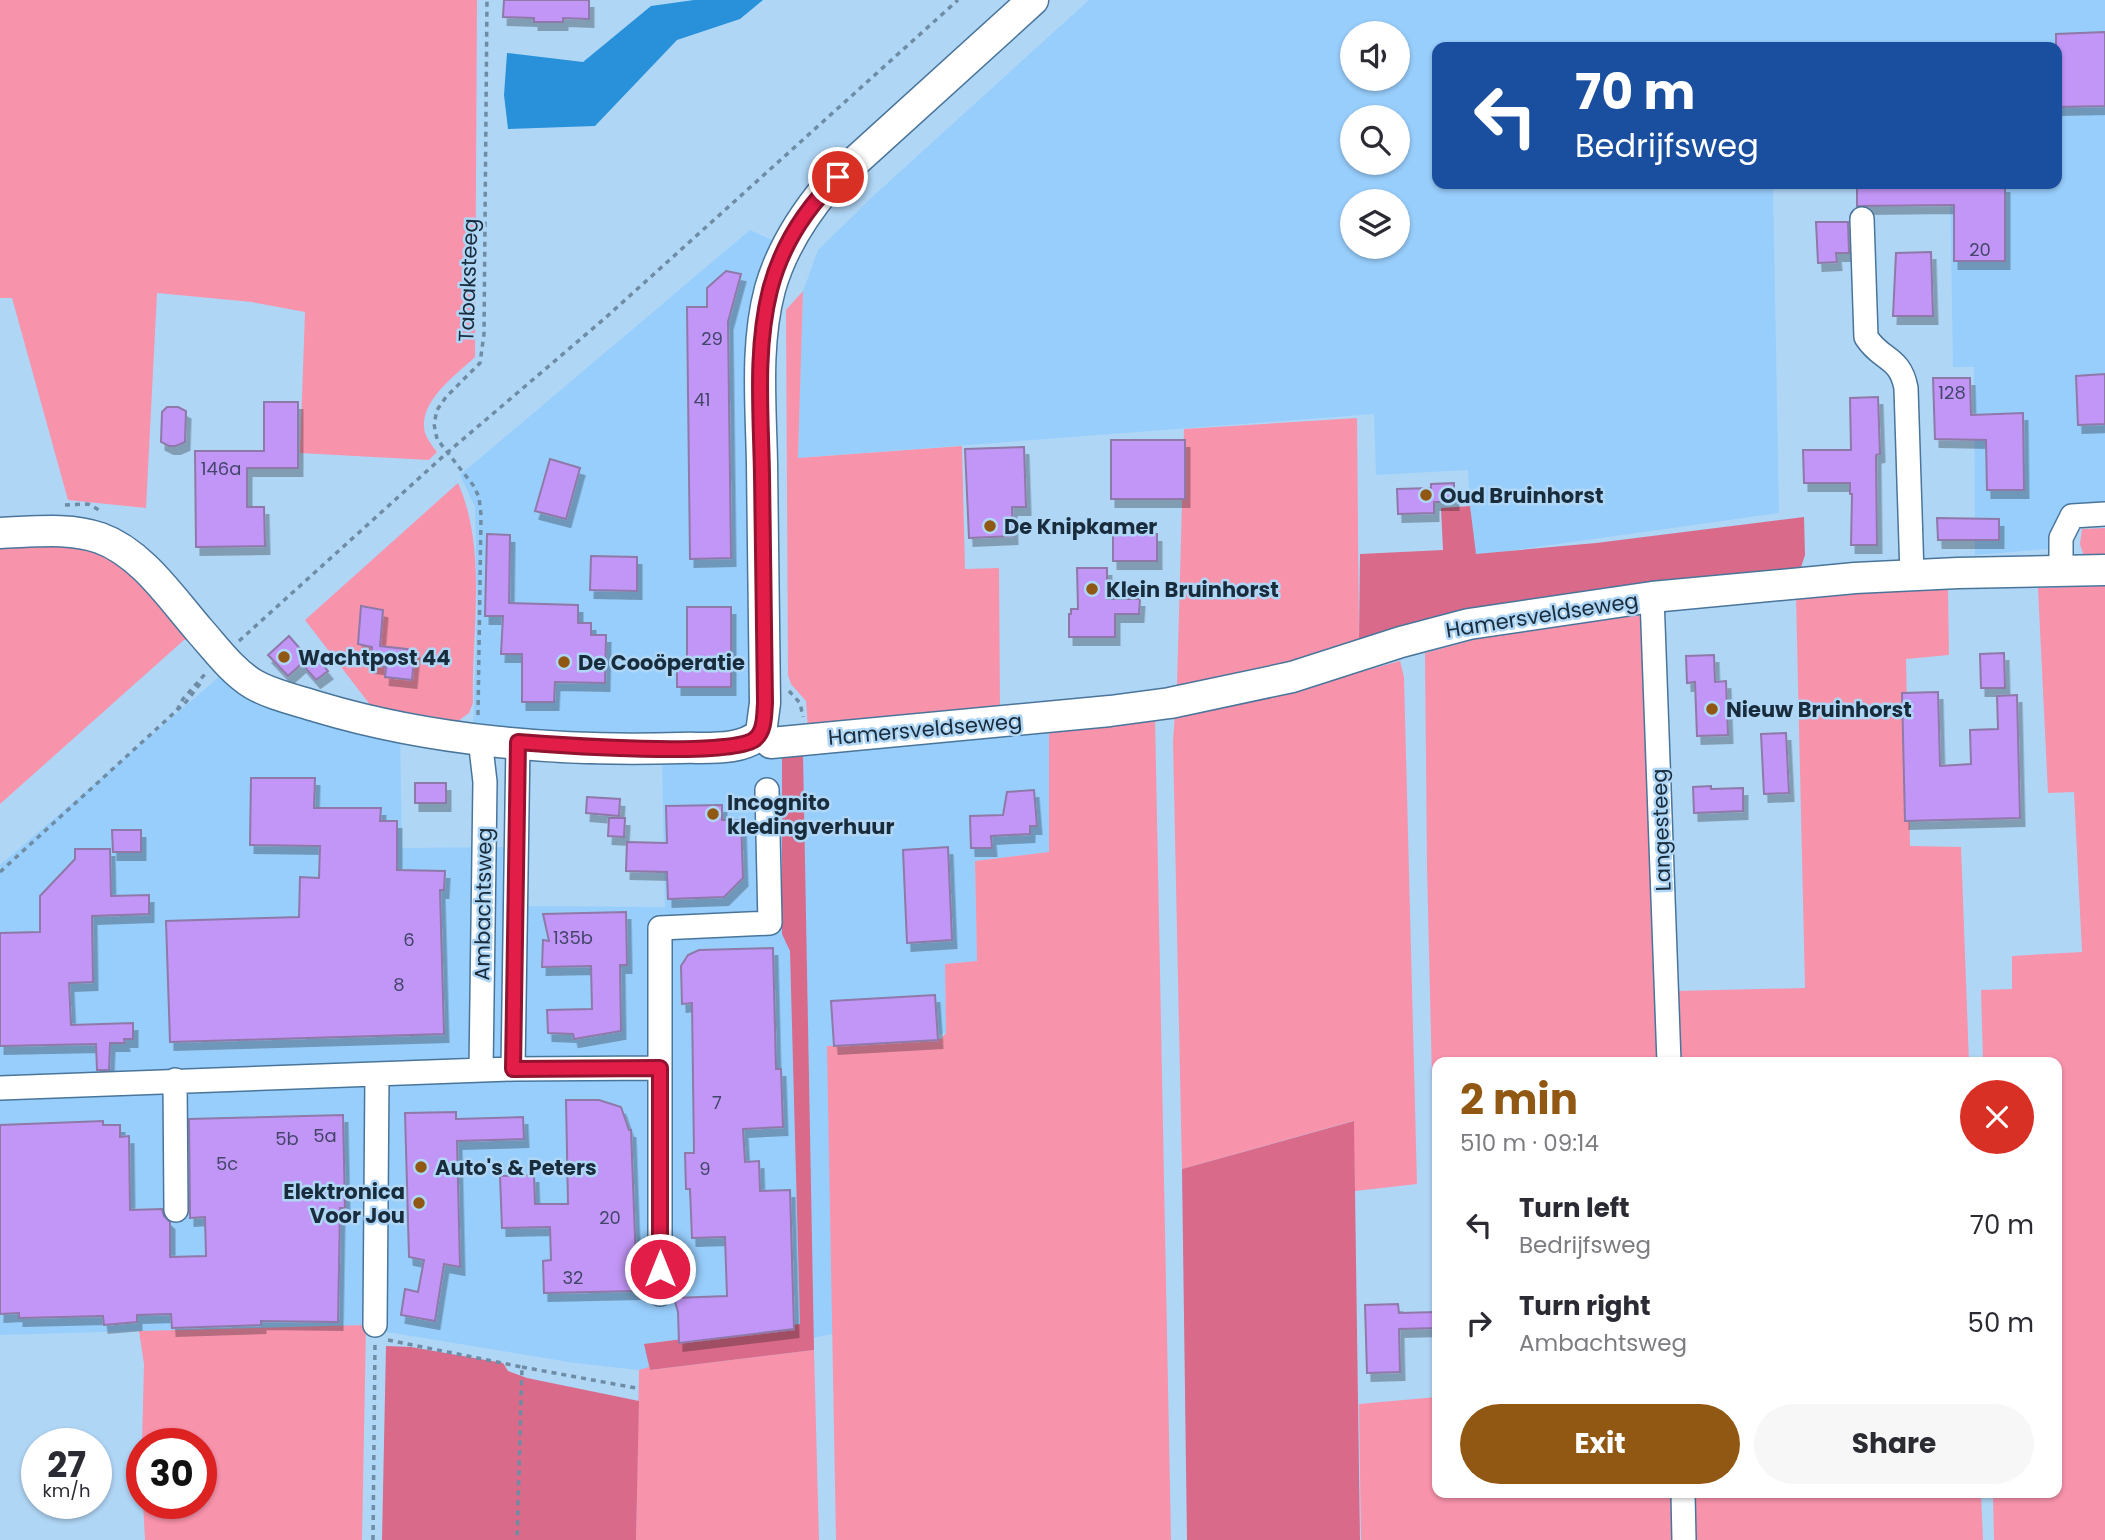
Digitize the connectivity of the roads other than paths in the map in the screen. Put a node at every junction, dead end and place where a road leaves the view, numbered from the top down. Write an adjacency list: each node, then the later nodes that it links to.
1 (1032, 0): 9 (street)
2 (1862, 219): 7 (street)
3 (2105, 514): 6 (street)
4 (0, 533): 10 (street)
5 (2105, 570): 6 (street, Hamersveldseweg)
6 (2061, 572): 7 (street, Hamersveldseweg)
7 (1912, 575): 8 (street, Hamersveldseweg)
8 (1652, 597): 9 (street, Hamersveldseweg); 13 (street, Langesteeg)
9 (761, 733): 11 (street)
10 (480, 739): 11 (street); 16 (street, Ambachtsweg)
11 (518, 742): 15 (street, Ambachtsweg)
12 (767, 790): 14 (street)
13 (1669, 1057)
14 (660, 1068): 15 (street); 21 (street)
15 (513, 1069): 16 (street)
16 (481, 1070): 17 (street)
17 (377, 1074): 18 (street); 22 (street)
18 (175, 1080): 19 (street); 20 (street)
19 (0, 1088)
20 (176, 1210)
21 (660, 1294)
22 (375, 1331)
23 (1683, 1498): 24 (street)
24 (1684, 1540)

